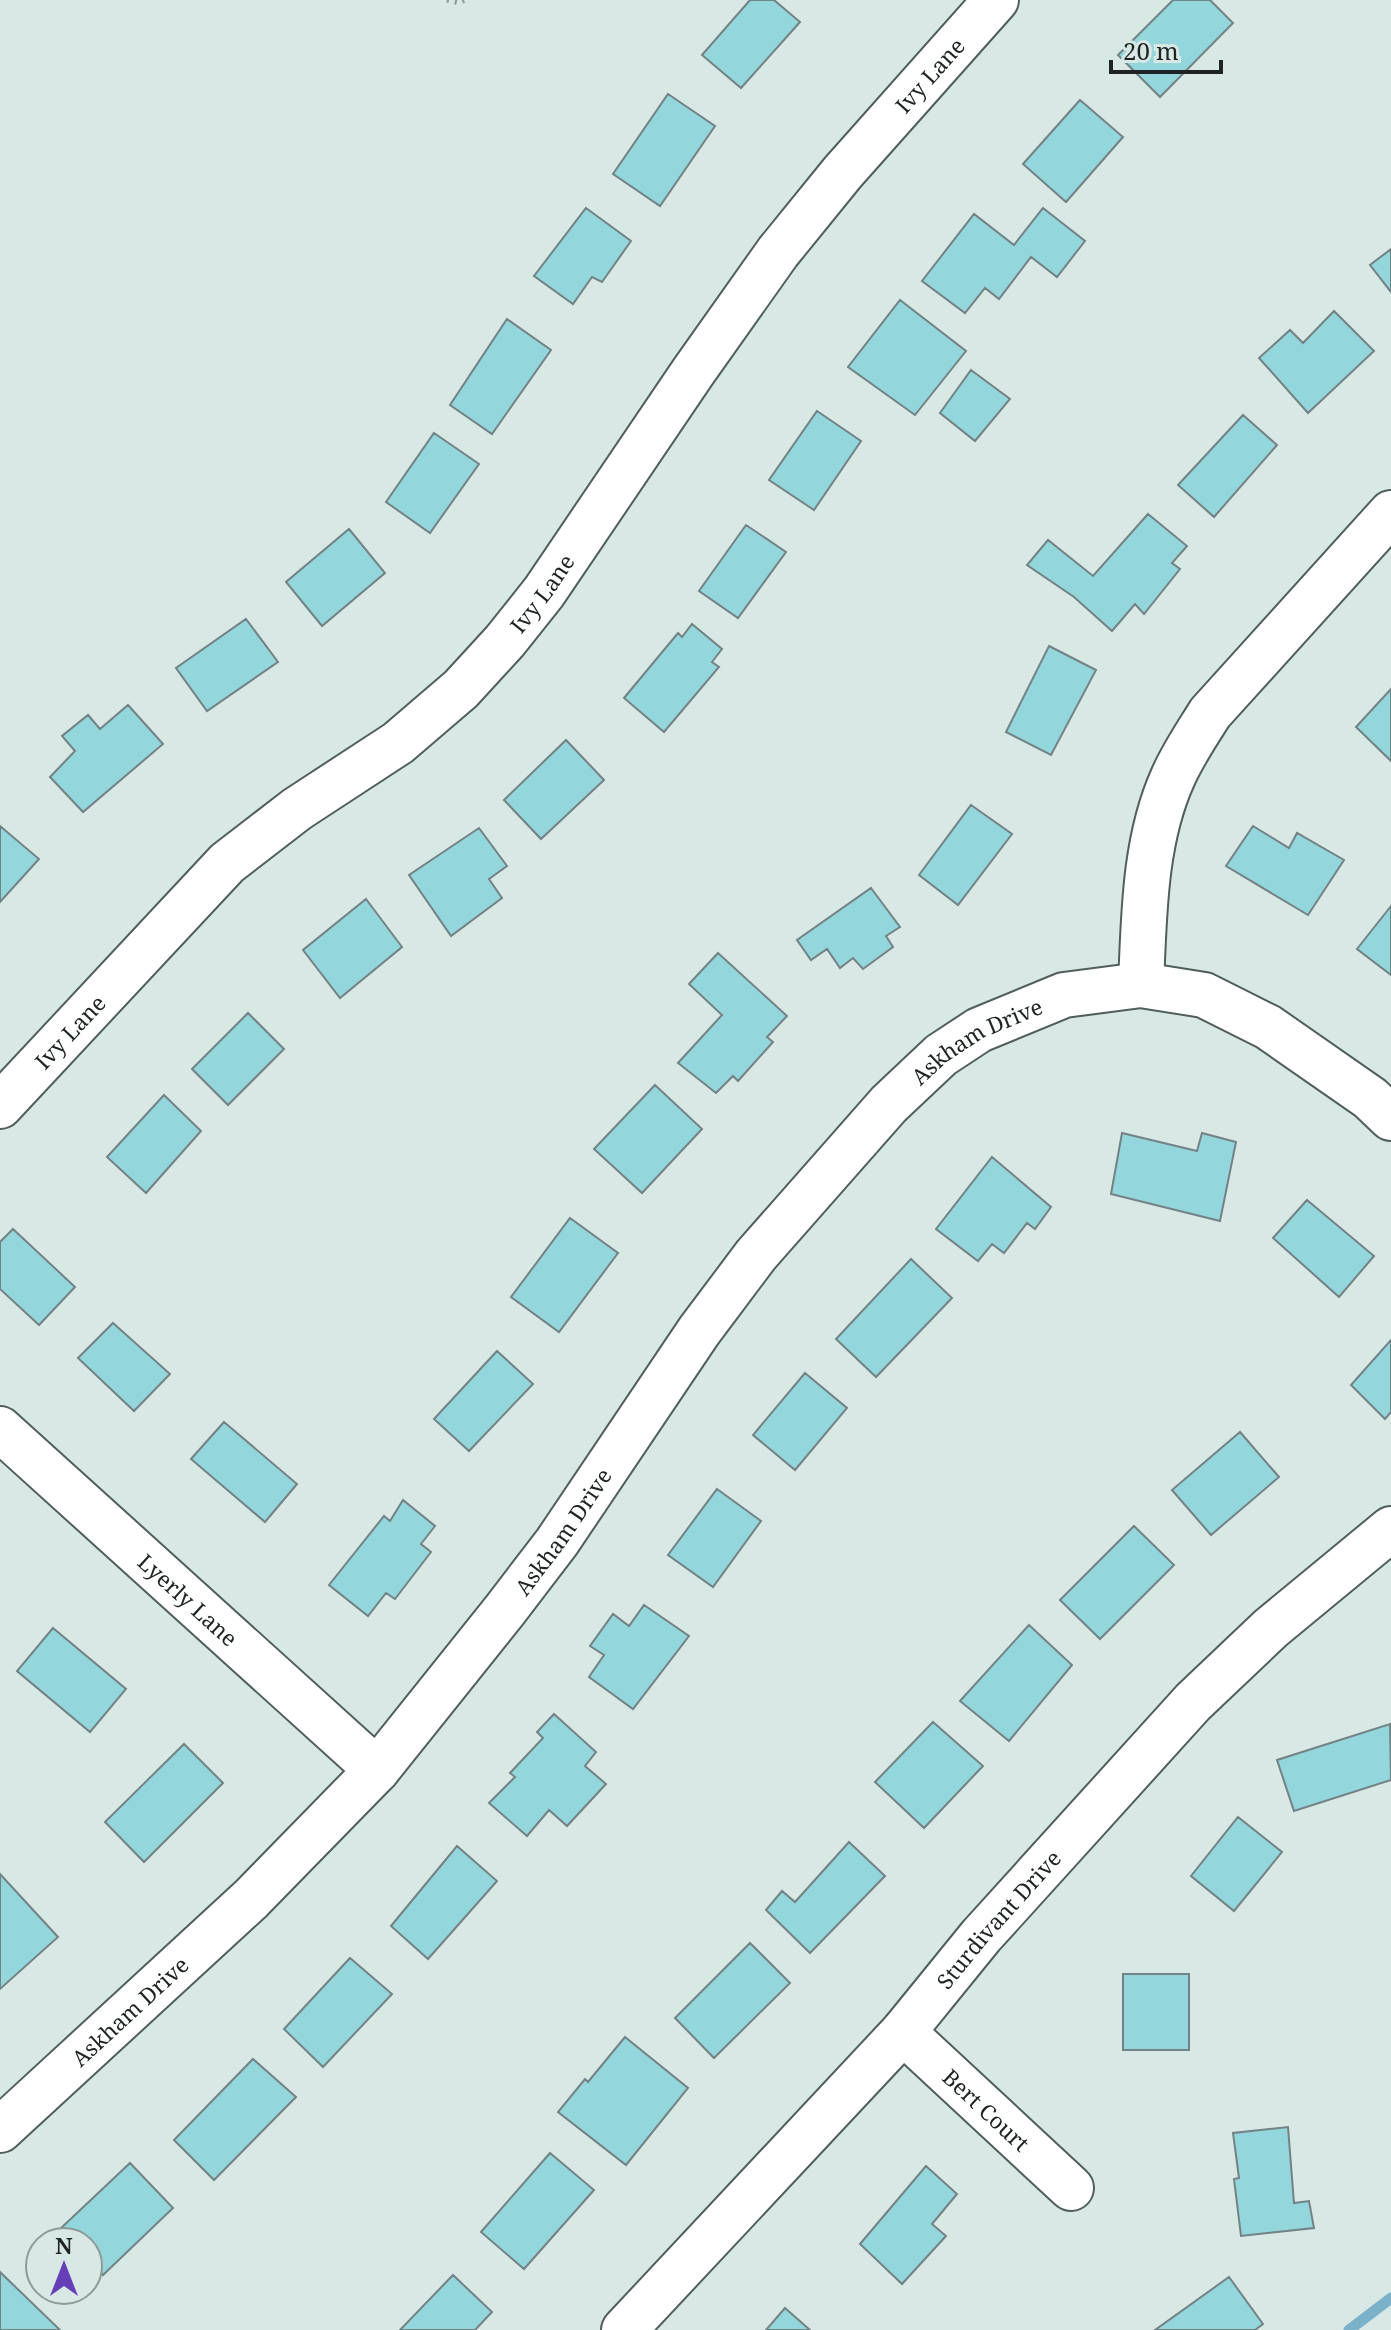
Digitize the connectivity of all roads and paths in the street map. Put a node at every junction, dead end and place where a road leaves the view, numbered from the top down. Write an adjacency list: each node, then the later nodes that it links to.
1 (447, 0): 2 (path)
2 (465, 0)
3 (996, 0): 6 (street, Ivy Lane)
4 (1391, 513): 5 (street)
5 (1141, 985): 7 (street, Askham Drive); 10 (street, Askham Drive)
6 (0, 1106)
7 (1391, 1118)
8 (0, 1429): 10 (street, Lyerly Lane)
9 (1385, 1545): 11 (street, Sturdivant Drive)
10 (377, 1770): 12 (street, Askham Drive)
11 (903, 2032): 13 (street, Bert Court); 14 (street, Sturdivant Drive)
12 (0, 2130)
13 (1071, 2188)
14 (624, 2330)

